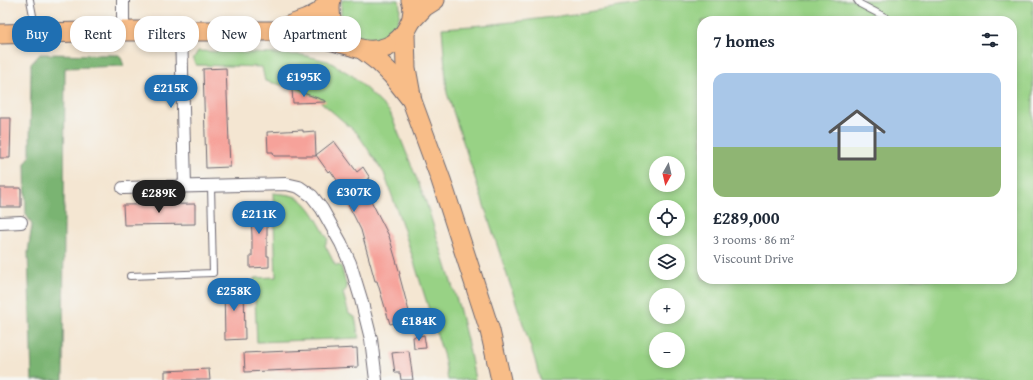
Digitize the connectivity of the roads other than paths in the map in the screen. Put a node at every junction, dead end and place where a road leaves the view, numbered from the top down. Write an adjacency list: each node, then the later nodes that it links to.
1 (30, 0): 7 (lane)
2 (123, 0): 8 (street)
3 (330, 0): 9 (main road); 10 (main road)
4 (411, 0): 12 (main road)
5 (435, 0): 12 (main road)
6 (857, 0): 11 (lane)
7 (33, 16)
8 (123, 16)
9 (313, 16)
10 (331, 16)
11 (885, 16)
12 (408, 28): 17 (main road); 20 (main road)
13 (199, 31): 14 (main road)
14 (269, 31)
15 (0, 34): 16 (main road)
16 (12, 34)
17 (361, 48)
18 (361, 50): 20 (main road)
19 (182, 52): 21 (street)
20 (412, 101): 28 (main road)
21 (185, 186): 22 (street); 23 (street)
22 (211, 186): 26 (lane); 27 (street)
23 (123, 188)
24 (21, 222): 25 (street)
25 (0, 223)
26 (130, 276)
27 (376, 380)
28 (501, 380)

